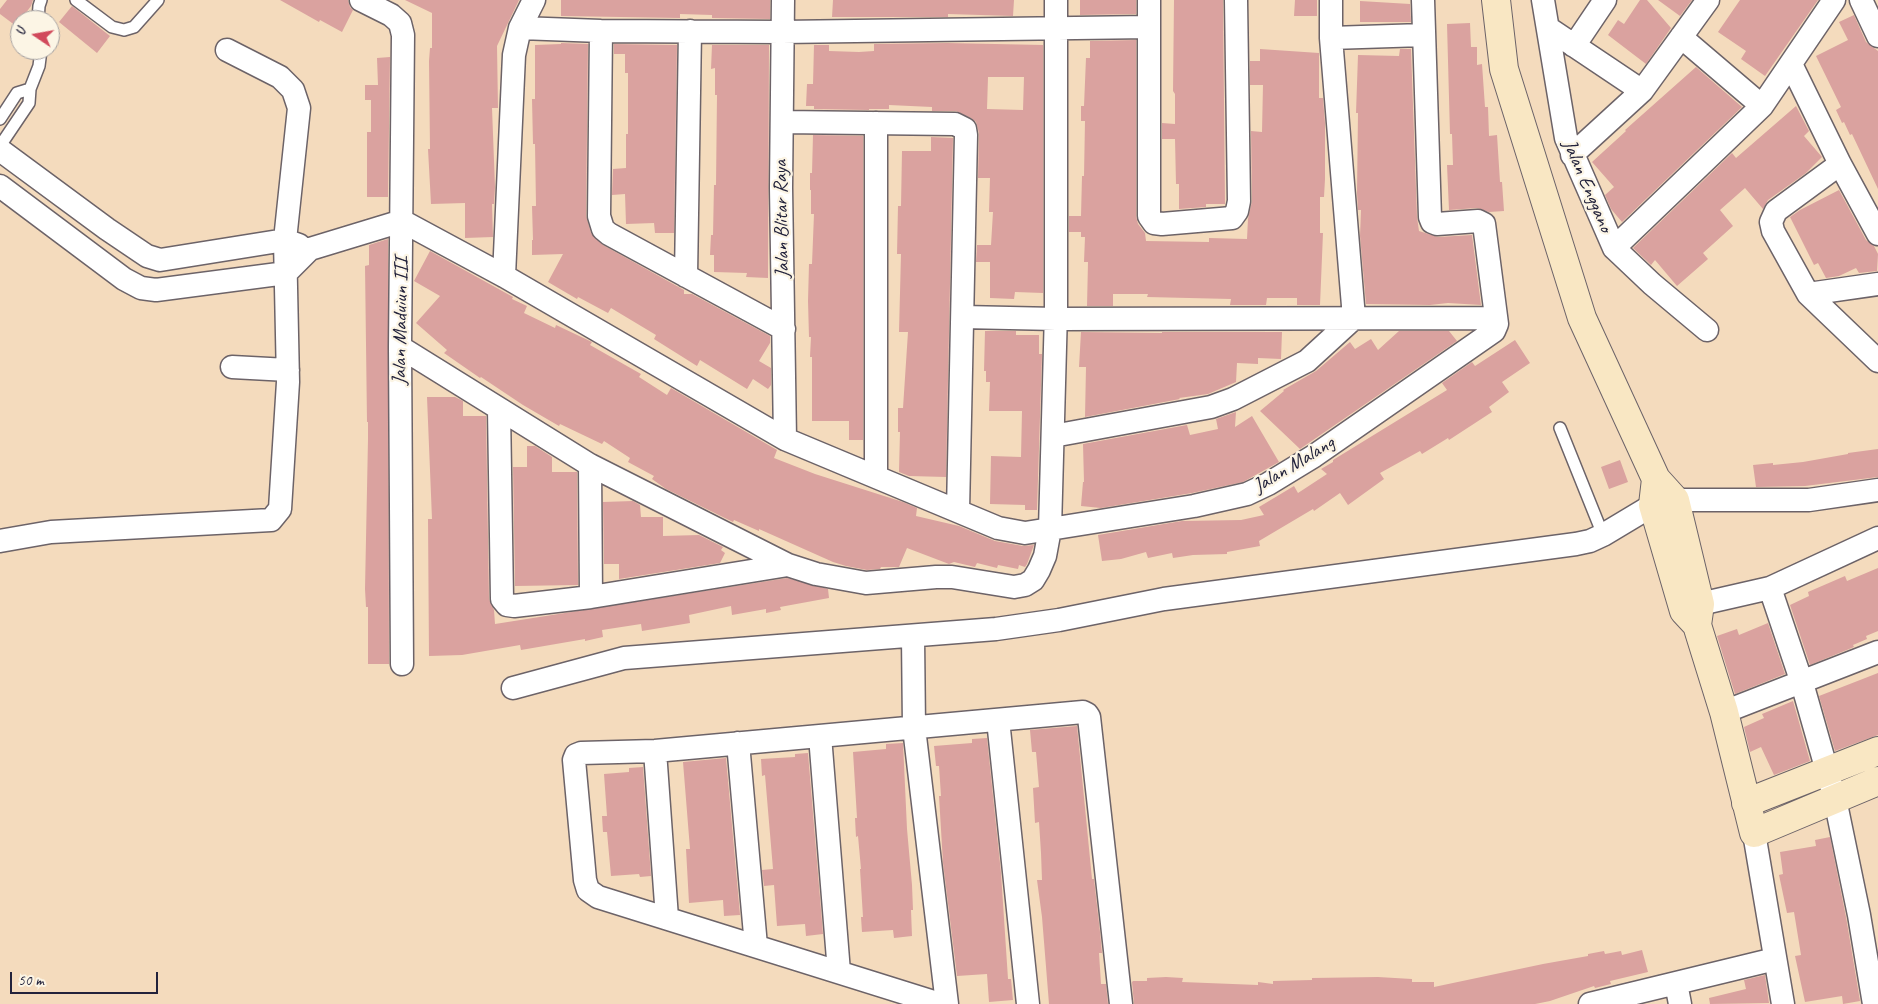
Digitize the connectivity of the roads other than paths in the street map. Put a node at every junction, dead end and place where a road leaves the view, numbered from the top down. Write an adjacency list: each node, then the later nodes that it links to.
1 (76, 0): 2 (lane)
2 (158, 0)
3 (362, 0): 42 (street, Jalan Maduiun III)
4 (534, 0): 18 (street)
5 (783, 0): 23 (street, Jalan Blitar Raya)
6 (1056, 0): 19 (street)
7 (1149, 0): 17 (street)
8 (1236, 0): 17 (street)
9 (1331, 0): 27 (street)
10 (1423, 0): 24 (street)
11 (1496, 0): 73 (street)
12 (1543, 0): 20 (street, Jalan Enggano)
13 (1606, 0): 28 (street)
14 (1708, 0): 25 (street)
15 (1834, 0): 31 (street)
16 (1861, 0): 26 (street)
17 (1149, 27): 19 (street)
18 (520, 28): 21 (street); 49 (street)
19 (1056, 28): 23 (street); 57 (street)
20 (1548, 28): 28 (street); 39 (street, Jalan Enggano)
21 (601, 31): 22 (street); 50 (street)
22 (690, 31): 23 (street); 50 (street)
23 (782, 32): 36 (street, Jalan Blitar Raya)
24 (1423, 35): 27 (street); 56 (street)
25 (1681, 36): 33 (street); 34 (street)
26 (1878, 36)
27 (1331, 38): 55 (street)
28 (1574, 46): 33 (street)
29 (227, 50): 44 (street)
30 (40, 60): 32 (lane)
31 (1791, 64): 34 (street); 40 (street)
32 (30, 90): 35 (lane); 38 (lane)
33 (1642, 91): 39 (street)
34 (1762, 106): 45 (street)
35 (0, 119)
36 (782, 122): 37 (street); 59 (street, Jalan Blitar Raya)
37 (876, 123): 54 (street); 71 (street)
38 (0, 148): 47 (street)
39 (1572, 155): 45 (street, Jalan Enggano)
40 (1840, 164): 43 (street); 53 (street)
41 (0, 186): 52 (street)
42 (402, 221): 46 (street); 49 (street, Jalan Malang); 61 (street, Jalan Maduiun III)
43 (1878, 234)
44 (285, 240): 46 (street); 47 (street); 48 (street)
45 (1614, 248): 60 (street, Jalan Enggano)
46 (310, 249): 48 (street)
47 (147, 256): 52 (street)
48 (286, 273): 52 (street); 65 (street)
49 (504, 276): 69 (street, Jalan Malang)
50 (686, 276): 59 (street)
51 (1878, 284): 53 (street)
52 (141, 288)
53 (1808, 294): 63 (street)
54 (963, 317): 57 (street); 74 (street)
55 (1354, 318): 56 (street); 58 (street); 62 (street)
56 (1496, 318): 75 (street, Jalan Malang)
57 (1056, 319): 58 (street); 68 (street)
58 (1313, 319): 62 (street)
59 (784, 329): 69 (street, Jalan Blitar Raya)
60 (1707, 330)
61 (400, 347): 66 (street); 85 (street, Jalan Maduiun III)
62 (1324, 347): 68 (street)
63 (1878, 361)
64 (232, 367): 65 (street)
65 (288, 370): 78 (street)
66 (499, 409): 70 (street); 81 (street)
67 (1560, 428): 76 (lane)
68 (1053, 436): 75 (street)
69 (785, 439): 71 (street, Jalan Malang)
70 (590, 465): 79 (street); 81 (street)
71 (876, 477): 74 (street, Jalan Malang)
72 (1878, 490): 73 (street)
73 (1661, 494): 76 (street); 82 (street)
74 (958, 512): 75 (street, Jalan Malang)
75 (1050, 529): 79 (street)
76 (1603, 535): 83 (street)
77 (1878, 538): 80 (street)
78 (0, 541)
79 (788, 565): 81 (street)
80 (1770, 588): 82 (street); 86 (street)
81 (591, 597)
82 (1694, 613): 88 (street)
83 (913, 637): 87 (street); 90 (street)
84 (1878, 652): 86 (street)
85 (402, 664)
86 (1802, 683): 88 (street); 95 (street)
87 (513, 688)
88 (1724, 712): 98 (street)
89 (998, 720): 90 (street); 108 (street); 109 (street)
90 (914, 728): 91 (street); 107 (street)
91 (820, 736): 92 (street); 104 (street)
92 (738, 743): 94 (street); 102 (street)
93 (1878, 750): 95 (street)
94 (655, 751): 101 (street); 101 (street)
95 (1828, 770): 97 (street); 98 (street)
96 (1878, 781): 97 (street)
97 (1835, 800): 99 (street); 100 (street)
98 (1746, 803): 99 (street)
99 (1754, 833): 103 (street)
100 (1868, 912): 112 (street)
101 (668, 918): 102 (street)
102 (756, 946): 104 (street)
103 (1775, 959): 105 (street); 111 (street)
104 (839, 972): 106 (street)
105 (1678, 994): 110 (street)
106 (940, 1004)
107 (947, 1004)
108 (1028, 1004)
109 (1120, 1004)
110 (1590, 1004)
111 (1783, 1004)
112 (1874, 1004)

